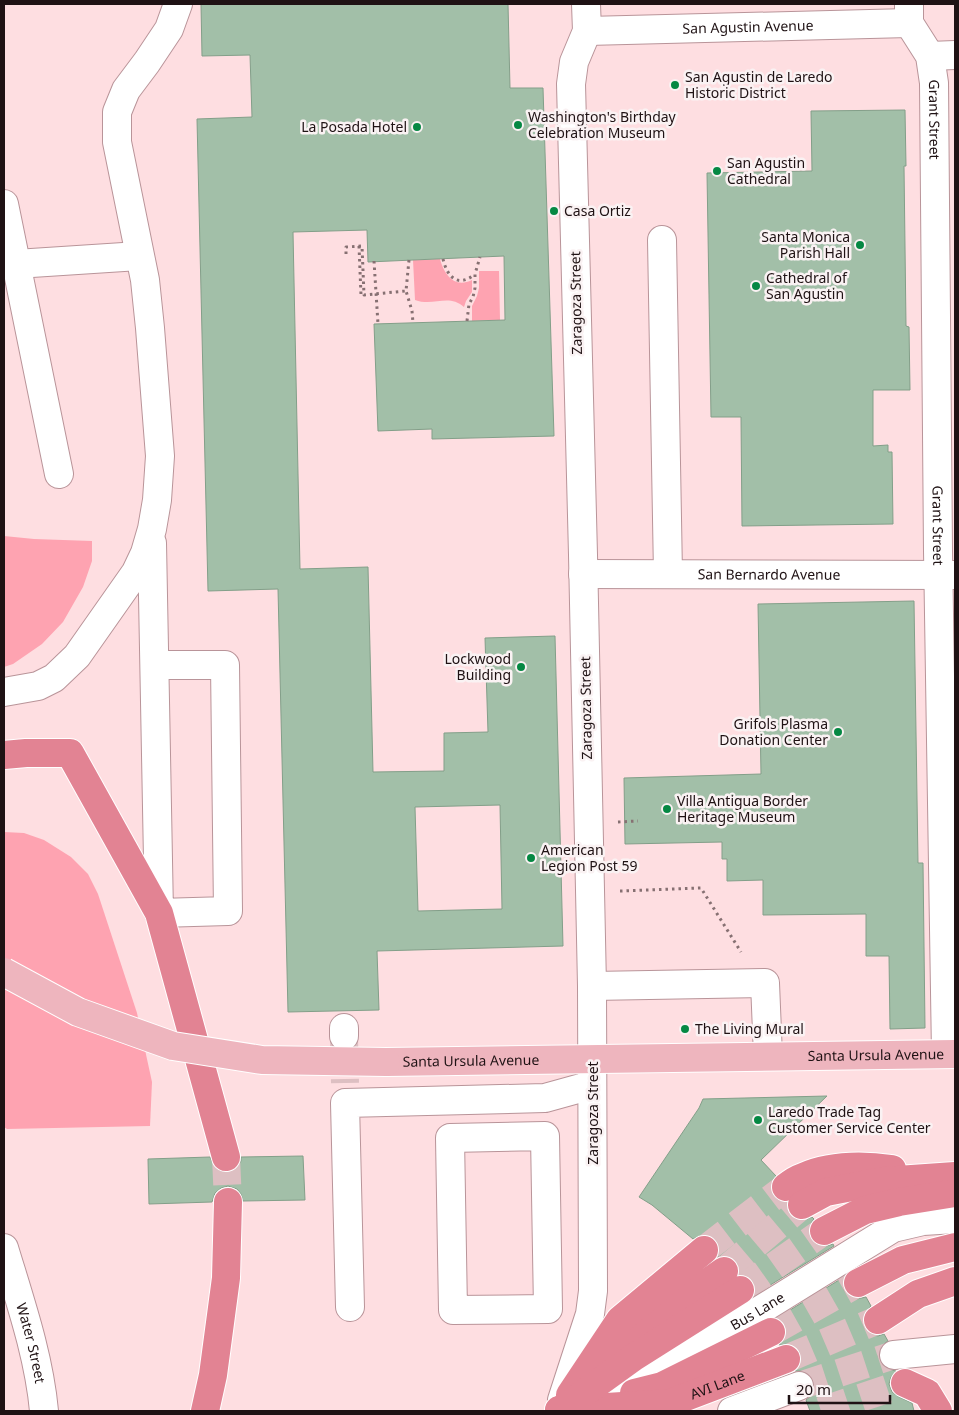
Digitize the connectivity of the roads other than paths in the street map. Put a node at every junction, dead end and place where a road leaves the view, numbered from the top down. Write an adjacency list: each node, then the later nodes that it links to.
1 (178, 4): 8 (street)
2 (586, 4): 4 (street, Zaragoza Street)
3 (910, 13): 4 (street, San Agustin Avenue); 5 (street, Grant Street)
4 (586, 31): 12 (street, Zaragoza Street)
5 (943, 56): 14 (street, Grant Street)
6 (4, 204): 9 (street)
7 (662, 240): 13 (street)
8 (139, 256): 9 (street); 11 (street)
9 (16, 264): 10 (street)
10 (59, 474)
11 (152, 529): 15 (street); 16 (street)
12 (583, 574): 13 (street, San Bernardo Avenue); 20 (street, Zaragoza Street)
13 (668, 574): 14 (street, San Bernardo Avenue)
14 (947, 575): 21 (street, Grant Street)
15 (155, 665): 18 (street); 18 (street)
16 (4, 692)
17 (4, 755): 18 (highway)
18 (159, 913): 26 (highway)
19 (4, 972): 23 (main road, Santa Ursula Avenue, bridge)
20 (592, 986): 22 (street); 23 (street, Zaragoza Street)
21 (951, 1054): 22 (main road, Santa Ursula Avenue)
22 (768, 1056): 23 (main road, Santa Ursula Avenue)
23 (592, 1072): 24 (street); 48 (street, Zaragoza Street)
24 (545, 1098): 25 (street); 38 (street)
25 (545, 1136): 25 (street)
26 (226, 1157)
27 (949, 1182): 28 (highway); 31 (highway)
28 (794, 1196)
29 (228, 1202): 47 (highway)
30 (955, 1219): 48 (street, Bus Lane)
31 (824, 1231)
32 (955, 1247): 37 (highway)
33 (4, 1248): 46 (street, Water Street)
34 (704, 1250): 48 (highway)
35 (732, 1280): 48 (highway)
36 (955, 1281): 39 (highway)
37 (858, 1283)
38 (350, 1306)
39 (878, 1320)
40 (770, 1332): 48 (highway)
41 (955, 1349): 42 (street)
42 (894, 1356)
43 (786, 1359): 48 (highway, AVI Lane)
44 (905, 1383): 50 (highway)
45 (800, 1386): 49 (street)
46 (44, 1411)
47 (205, 1411)
48 (558, 1411)
49 (732, 1411)
50 (938, 1411)

